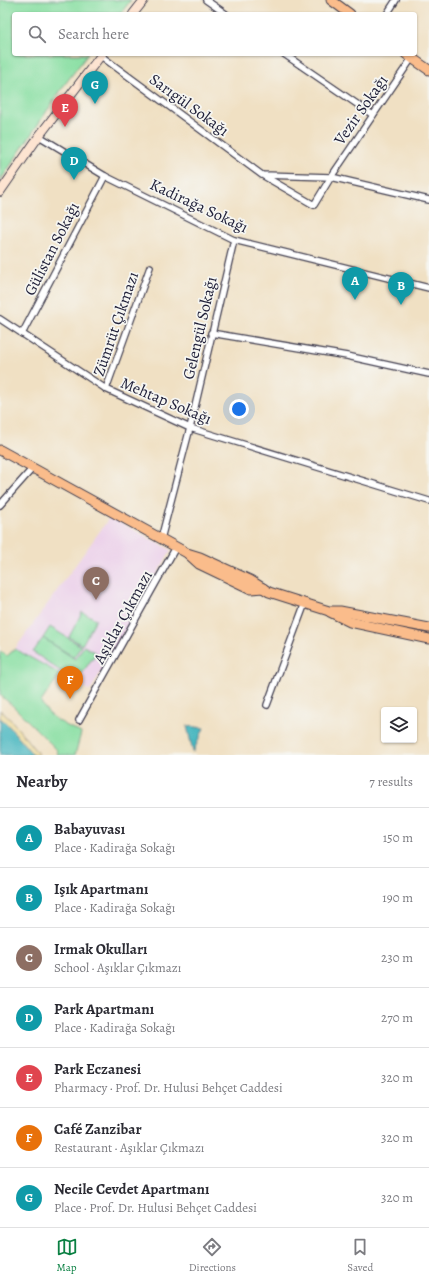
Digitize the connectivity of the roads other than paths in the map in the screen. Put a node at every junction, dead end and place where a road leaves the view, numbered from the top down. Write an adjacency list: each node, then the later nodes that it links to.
1 (144, 0): 5 (street)
2 (206, 0): 6 (street)
3 (330, 0): 7 (main road)
4 (396, 0): 8 (street)
5 (135, 12)
6 (223, 12)
7 (347, 12)
8 (388, 12)
9 (101, 56): 15 (street)
10 (103, 56): 16 (street, Sarıgül Sokağı)
11 (287, 56): 14 (street)
12 (409, 56): 13 (main road); 14 (street, Vezir Sokağı)
13 (429, 70)
14 (373, 115): 18 (street, Vezir Sokağı)
15 (39, 136): 17 (street, Kadirağa Sokağı); 19 (street)
16 (262, 175): 18 (street); 18 (street, Sarıgül Sokağı)
17 (105, 176): 21 (street, Kadirağa Sokağı); 26 (street, Gülistan Sokağı)
18 (331, 177): 20 (street)
19 (0, 192)
20 (429, 200)
21 (234, 240): 23 (street, Kadirağa Sokağı); 25 (street, Gelengül Sokağı)
22 (150, 267): 28 (street, Zümrüt Çıkmazı)
23 (429, 288)
24 (0, 319): 26 (street, Mehtap Sokağı)
25 (211, 333): 27 (street); 29 (street, Gelengül Sokağı)
26 (22, 334): 28 (street, Mehtap Sokağı)
27 (429, 374)
28 (106, 389): 29 (street, Mehtap Sokağı)
29 (190, 428): 32 (street, Mehtap Sokağı); 34 (street, Gelengül Sokağı)
30 (0, 450): 31 (main road)
31 (32, 469): 33 (street); 34 (main road)
32 (429, 501)
33 (0, 504)
34 (161, 539): 35 (main road)
35 (176, 547): 36 (main road); 41 (street, Aşıklar Çıkmazı)
36 (305, 603): 37 (main road); 40 (street)
37 (329, 611): 38 (main road); 39 (main road)
38 (429, 628)
39 (429, 639)
40 (267, 705)
41 (80, 720)

